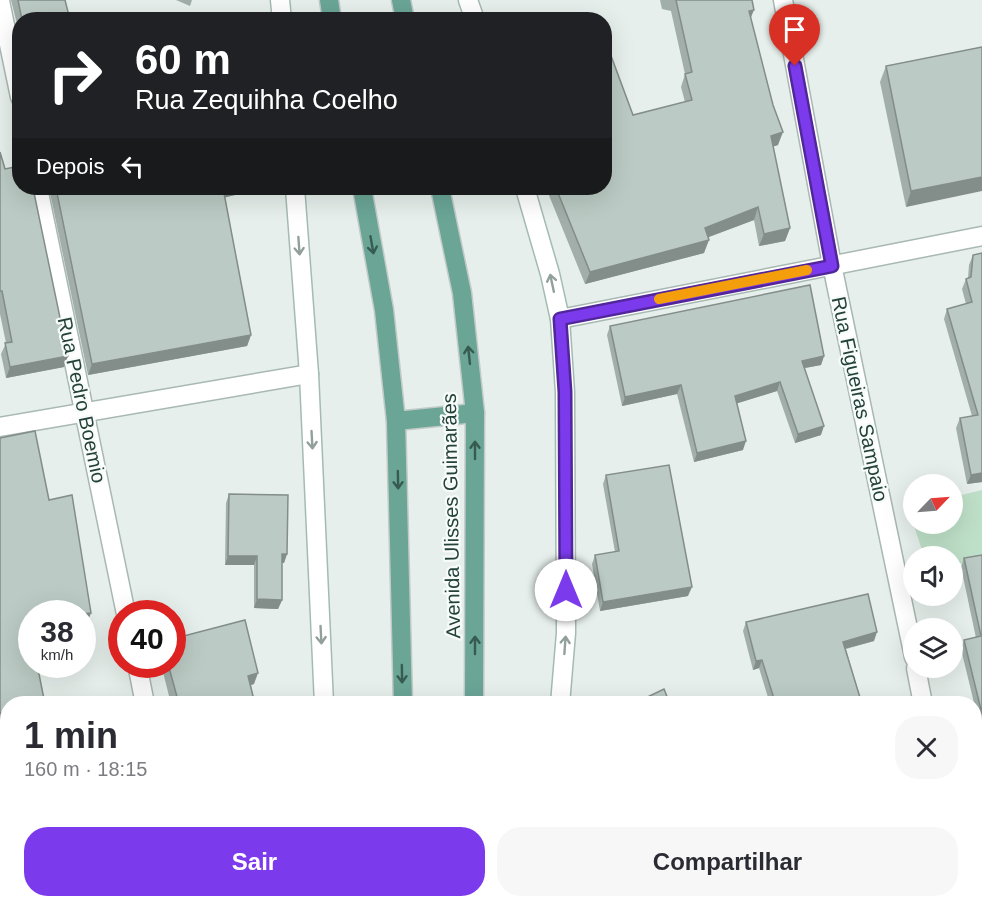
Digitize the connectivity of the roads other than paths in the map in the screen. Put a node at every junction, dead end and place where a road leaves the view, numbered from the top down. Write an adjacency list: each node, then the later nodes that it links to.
1 (783, 0): 10 (street, Rua Figueiras Sampaio)
2 (0, 1): 3 (street)
3 (12, 59)
4 (39, 195): 13 (street, Rua Pedro Boemio)
5 (296, 195): 12 (street, one-way to 12)
6 (363, 195): 15 (main road, one-way to 15)
7 (441, 195): 14 (main road, Avenida Ulisses Guimarães, one-way to 7)
8 (527, 195): 11 (street, one-way to 8)
9 (982, 236): 10 (street)
10 (832, 266): 11 (street); 18 (street, Rua Figueiras Sampaio)
11 (560, 319): 25 (street, one-way to 11)
12 (309, 374): 13 (street); 22 (street, one-way to 22)
13 (85, 412): 16 (street); 17 (street, Rua Pedro Boemio)
14 (476, 413): 15 (main road); 24 (main road, Avenida Ulisses Guimarães, one-way to 14)
15 (396, 421): 23 (main road, one-way to 23)
16 (0, 427)
17 (123, 600)
18 (906, 618)
19 (140, 678): 21 (street)
20 (918, 678): 26 (street)
21 (143, 696)
22 (324, 696)
23 (403, 696)
24 (474, 696)
25 (561, 696)
26 (921, 696)

